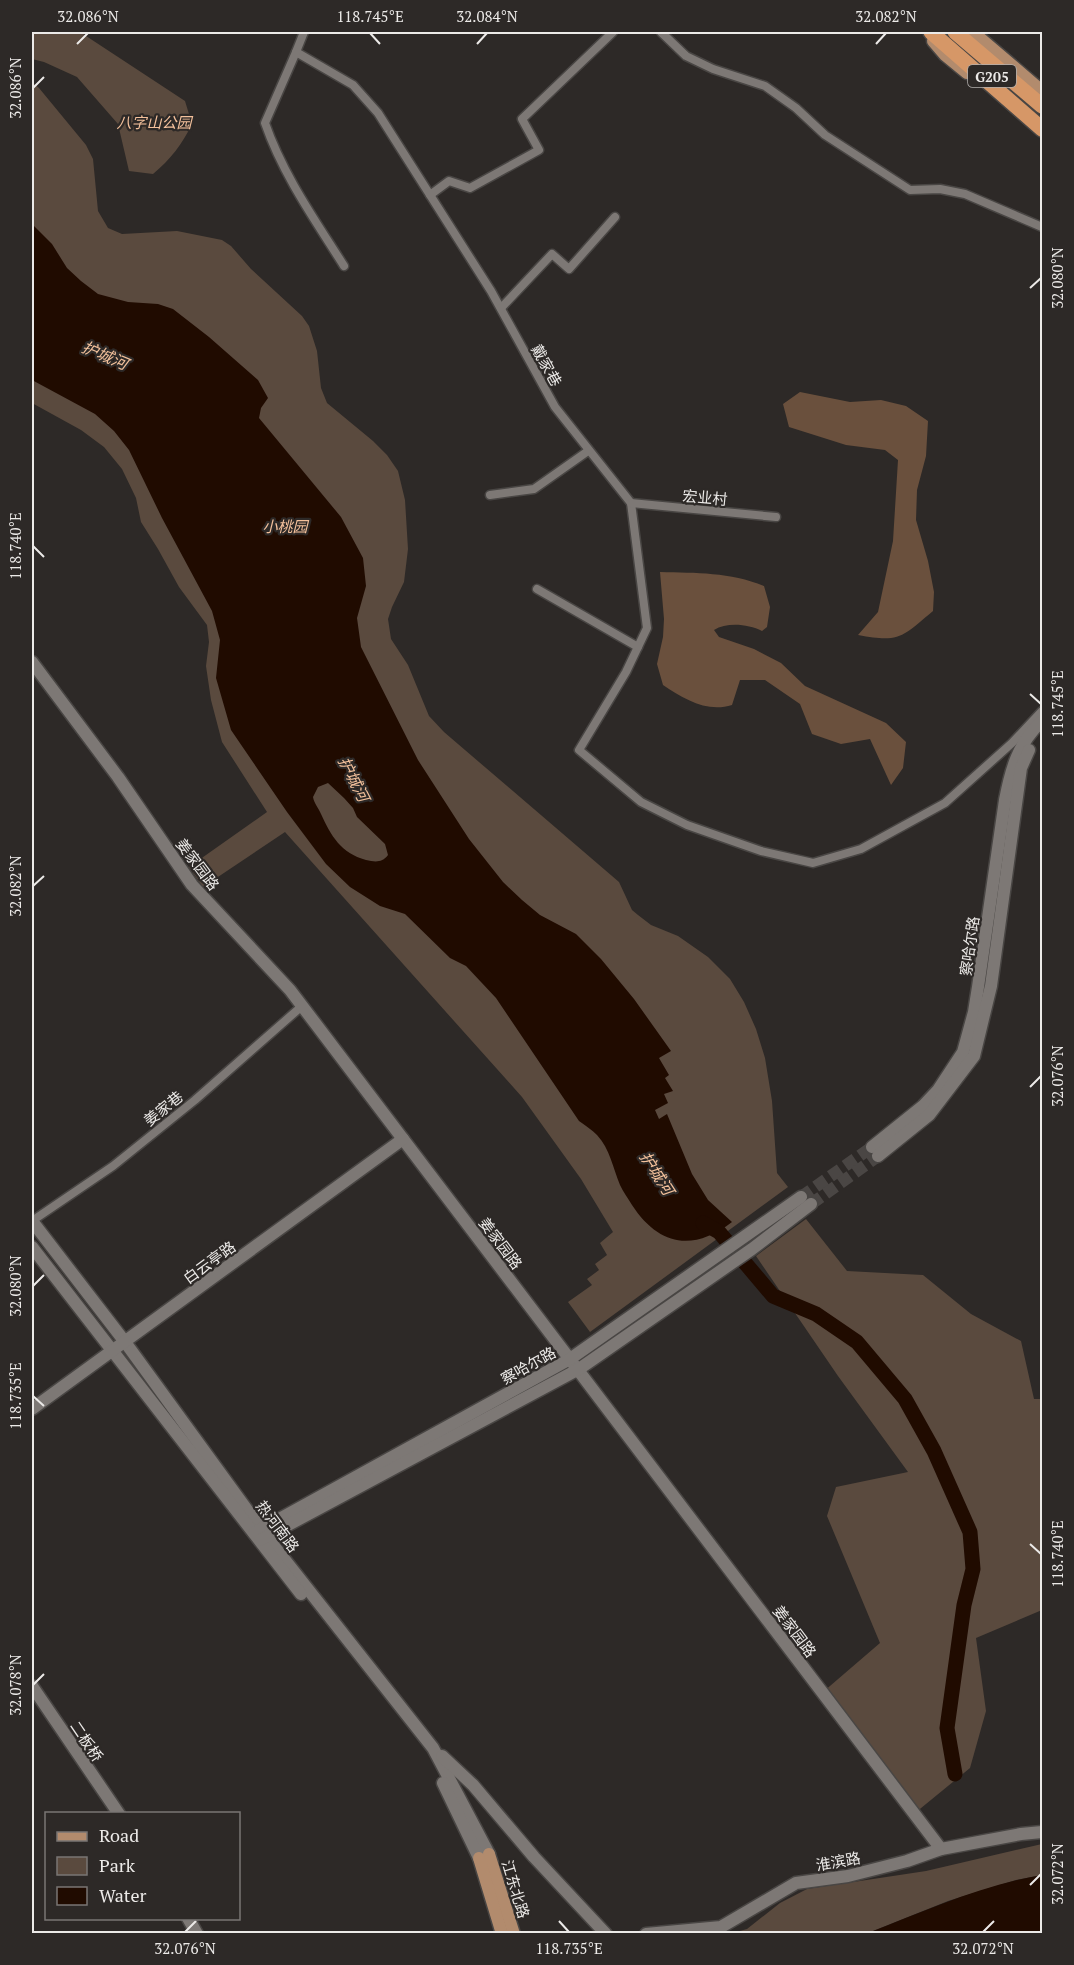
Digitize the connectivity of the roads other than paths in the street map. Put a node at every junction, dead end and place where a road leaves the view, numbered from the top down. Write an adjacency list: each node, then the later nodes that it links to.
1 (304, 32): 10 (street)
2 (613, 32): 17 (street)
3 (661, 32): 19 (street)
4 (925, 32): 16 (main road)
5 (931, 32): 15 (highway)
6 (943, 32): 14 (highway, G205)
7 (955, 32): 13 (highway, G205)
8 (964, 32): 12 (main road)
9 (973, 32): 11 (main road)
10 (296, 52): 17 (street, 戴家巷); 20 (street)
11 (1042, 91)
12 (1042, 99)
13 (1042, 106)
14 (1042, 119)
15 (1042, 129)
16 (1042, 136)
17 (430, 195): 21 (street, 戴家巷)
18 (615, 217): 21 (street)
19 (1042, 227)
20 (344, 266)
21 (501, 308): 22 (street, 戴家巷)
22 (588, 451): 23 (street); 24 (street, 戴家巷)
23 (490, 495)
24 (631, 504): 25 (street, 宏业村); 27 (street)
25 (777, 517)
26 (537, 589): 27 (street)
27 (638, 647): 29 (street)
28 (32, 662): 32 (main road, 姜家园路)
29 (1042, 711)
30 (1042, 721): 31 (main road, 察哈尔路)
31 (1042, 733)
32 (302, 1006): 33 (main road, 姜家园路); 35 (street, 姜家巷)
33 (404, 1139): 37 (main road, 白云亭路); 39 (main road, 姜家园路)
34 (806, 1200): 39 (main road, 察哈尔路)
35 (32, 1221): 37 (main road, 热河南路)
36 (32, 1247): 38 (main road, 热河南路)
37 (125, 1342): 38 (main road, 白云亭路); 41 (main road, 热河南路)
38 (111, 1351): 40 (main road, 白云亭路); 41 (main road, 热河南路)
39 (574, 1364): 41 (main road, 察哈尔路); 46 (main road, 姜家园路)
40 (32, 1409)
41 (259, 1535): 43 (main road, 热河南路); 47 (main road, 热河南路)
42 (32, 1686): 44 (main road, 二板桥)
43 (433, 1748): 47 (main road, 热河南路); 52 (main road)
44 (118, 1812)
45 (1042, 1832): 46 (main road, 淮滨路)
46 (941, 1849): 53 (main road, 淮滨路)
47 (484, 1856): 50 (main road, 江东北路); 51 (main road, 江东北路)
48 (189, 1920): 49 (main road)
49 (196, 1934)
50 (502, 1934)
51 (514, 1934)
52 (606, 1934)
53 (646, 1934)

